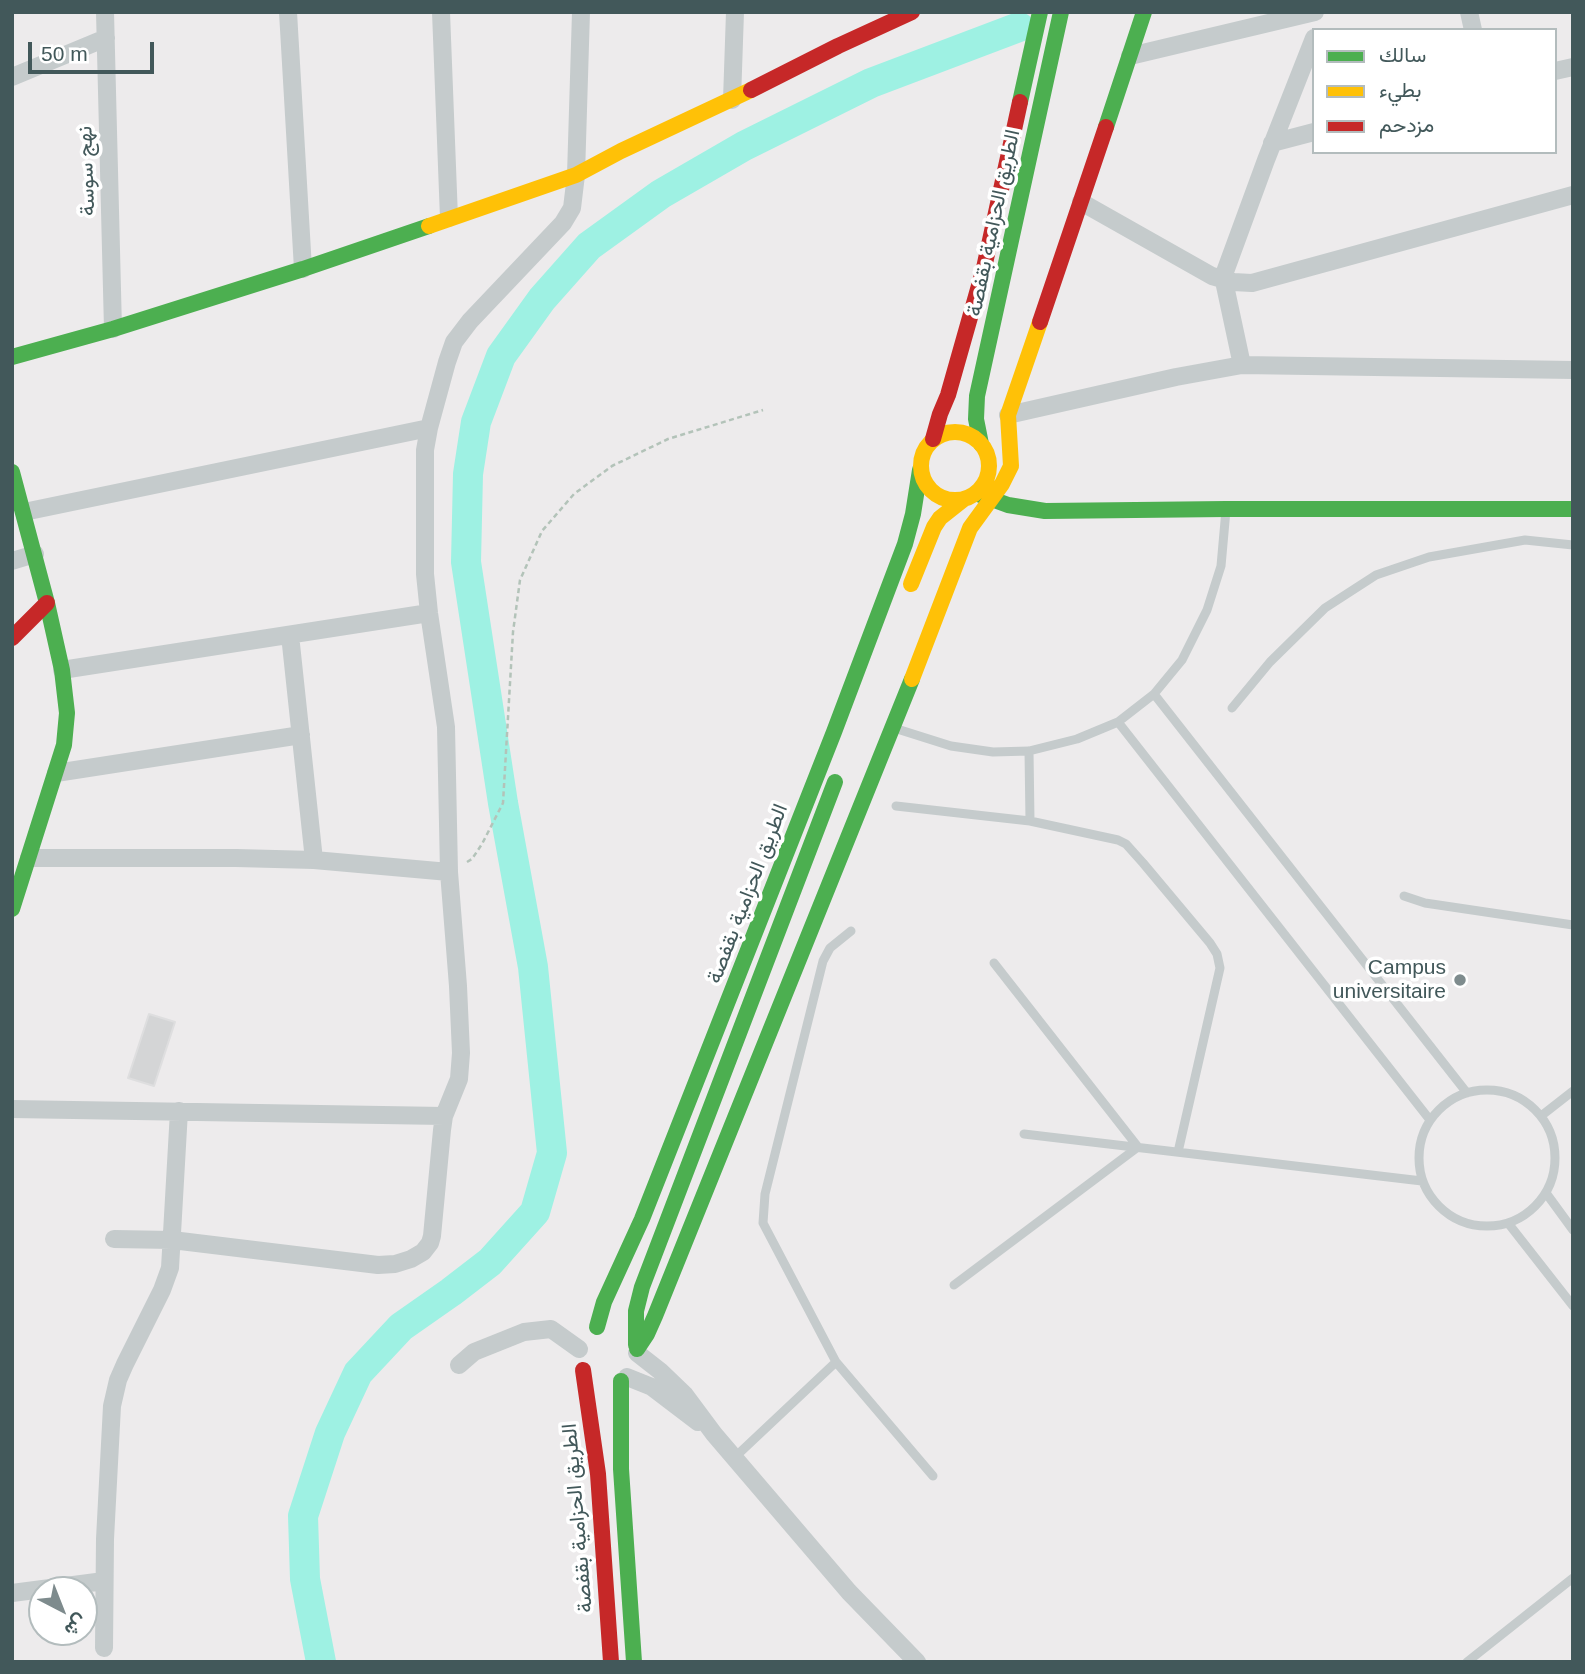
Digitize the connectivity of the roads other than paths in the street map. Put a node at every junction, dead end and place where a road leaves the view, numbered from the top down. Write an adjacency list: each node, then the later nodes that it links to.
1 (105, 12): 13 (street, نهج سوسة)
2 (288, 12): 24 (street)
3 (441, 12): 23 (street)
4 (581, 12): 20 (street)
5 (735, 12): 17 (street)
6 (912, 12): 17 (street)
7 (1040, 12): 32 (street, الطريق الحزامية بقفصة)
8 (1062, 12): 33 (street, الطريق الحزامية بقفصة)
9 (1144, 12): 15 (street)
10 (1315, 12): 15 (street)
11 (1327, 12): 12 (street)
12 (1319, 28)
13 (106, 38): 16 (street); 26 (street, نهج سوسة)
14 (1312, 43): 19 (street)
15 (1130, 56): 22 (street)
16 (12, 77)
17 (732, 100): 20 (street)
18 (1312, 133): 19 (street)
19 (1272, 143): 25 (street)
20 (576, 175): 23 (street); 31 (street)
21 (1573, 195): 25 (street)
22 (1081, 202): 25 (street); 30 (street)
23 (449, 218): 24 (street)
24 (303, 270): 26 (street)
25 (1223, 280): 28 (street)
26 (113, 330): 27 (street)
27 (12, 357)
28 (1241, 365): 29 (street); 30 (street)
29 (1573, 370)
30 (1008, 415): 37 (street)
31 (429, 428): 42 (street); 49 (street)
32 (933, 439): 33 (street); 34 (street)
33 (981, 444): 35 (street)
34 (920, 470): 38 (street); 89 (street, الطريق الحزامية بقفصة)
35 (989, 471): 37 (street); 38 (street)
36 (12, 472): 42 (street)
37 (1002, 484): 39 (street); 43 (street)
38 (970, 496): 39 (street); 47 (street)
39 (992, 499): 43 (street); 56 (street)
40 (1226, 509): 41 (street); 43 (street); 53 (lane)
41 (1573, 509)
42 (24, 512): 45 (street)
43 (1045, 512)
44 (1573, 545): 54 (lane)
45 (35, 554): 46 (street); 48 (street)
46 (12, 561)
47 (906, 596)
48 (47, 603): 51 (street); 52 (street)
49 (429, 613): 50 (street); 65 (street)
50 (290, 635): 52 (street); 57 (street)
51 (12, 638)
52 (62, 670): 60 (street)
53 (1154, 694): 55 (lane); 72 (lane)
54 (1232, 708)
55 (1118, 722): 58 (lane); 77 (lane)
56 (892, 728): 58 (lane); 91 (street)
57 (300, 735): 60 (street); 64 (street)
58 (1029, 751): 62 (lane)
59 (841, 765): 91 (street, الطريق الحزامية بقفصة)
60 (55, 773): 63 (street)
61 (896, 806): 62 (lane)
62 (1030, 821): 80 (lane)
63 (29, 858): 64 (street); 67 (street)
64 (314, 860): 65 (street)
65 (449, 872): 75 (street)
66 (1404, 895): 68 (lane)
67 (12, 909)
68 (1573, 925)
69 (851, 931): 92 (lane)
70 (994, 963): 79 (lane)
71 (1573, 1091): 76 (lane)
72 (1467, 1093): 76 (lane); 77 (lane)
73 (12, 1109): 74 (street)
74 (179, 1111): 75 (street); 86 (street)
75 (444, 1116): 86 (street)
76 (1541, 1116): 82 (lane)
77 (1430, 1120): 81 (lane)
78 (1024, 1134): 79 (lane)
79 (1138, 1147): 80 (lane); 87 (lane)
80 (1178, 1152): 81 (lane)
81 (1422, 1181): 83 (lane)
82 (1546, 1193): 83 (lane); 84 (lane)
83 (1508, 1223): 88 (lane)
84 (1573, 1230)
85 (114, 1238): 86 (street)
86 (172, 1240): 100 (street)
87 (954, 1285)
88 (1573, 1306)
89 (610, 1327): 90 (street); 91 (street)
90 (579, 1349): 93 (street); 94 (street)
91 (637, 1349): 95 (street); 96 (street)
92 (836, 1362): 97 (lane); 98 (lane)
93 (459, 1366)
94 (583, 1370): 95 (street); 103 (street, الطريق الحزامية بقفصة)
95 (614, 1381): 96 (street); 104 (street)
96 (714, 1434): 97 (street)
97 (734, 1458): 105 (street)
98 (933, 1476)
99 (1573, 1578): 106 (lane)
100 (104, 1581): 101 (street); 102 (street)
101 (12, 1593)
102 (104, 1648)
103 (611, 1662)
104 (634, 1662)
105 (917, 1662)
106 (1467, 1662)

